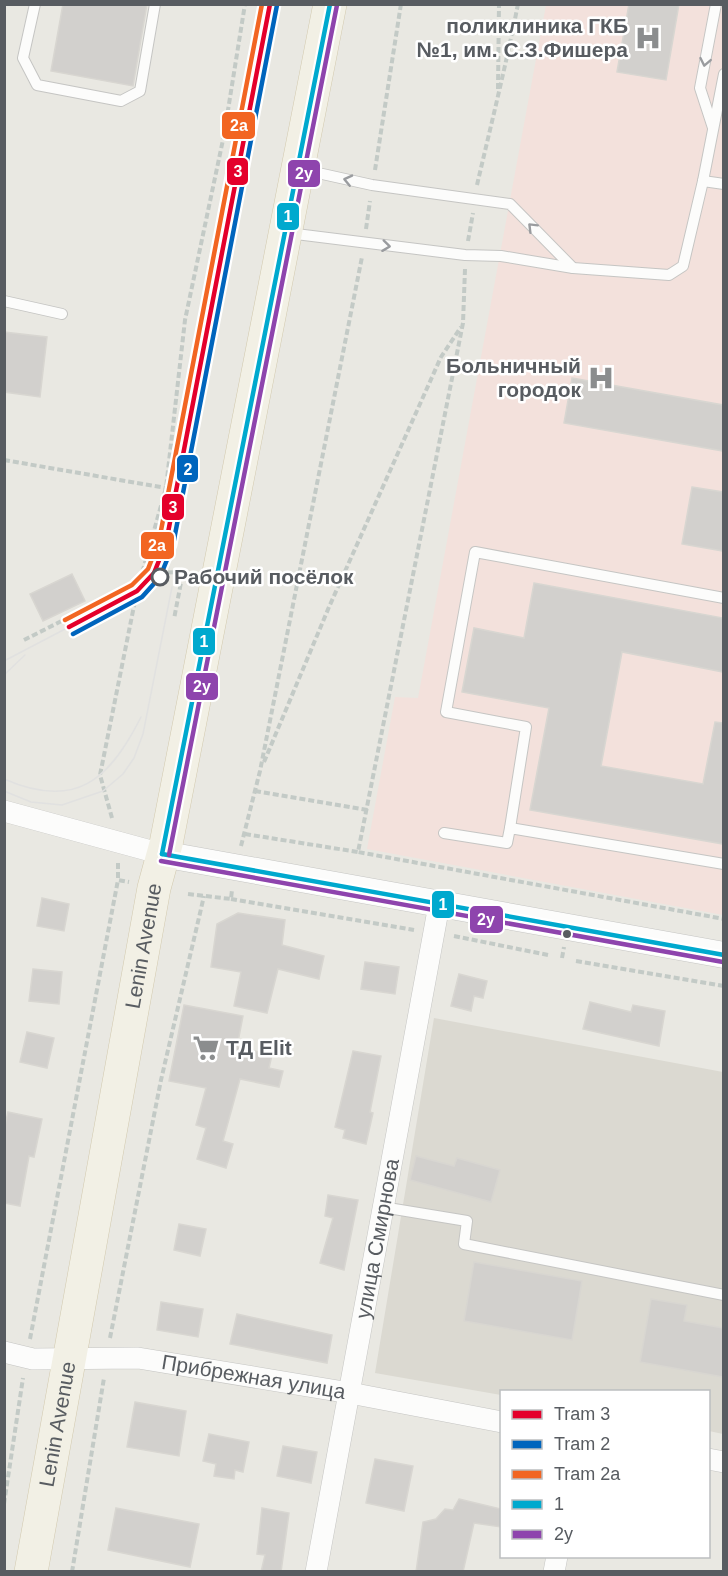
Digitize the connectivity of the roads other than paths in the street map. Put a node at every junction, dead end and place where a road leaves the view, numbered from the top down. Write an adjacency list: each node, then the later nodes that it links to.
1 (34, 4): 2 (lane)
2 (154, 4)
3 (330, 4): 7 (main road, Lenin Avenue)
4 (716, 4): 6 (lane, one-way to 6)
5 (723, 74): 6 (lane)
6 (713, 128): 8 (lane)
7 (299, 168): 10 (main road, Lenin Avenue); 11 (lane, one-way to 7)
8 (704, 181): 9 (lane); 11 (lane)
9 (723, 184)
10 (287, 233): 11 (lane, one-way to 11); 18 (main road, Lenin Avenue)
11 (573, 268)
12 (4, 301): 13 (lane)
13 (62, 314)
14 (723, 598): 16 (lane)
15 (4, 811): 18 (street)
16 (510, 828): 17 (lane); 19 (lane)
17 (444, 833)
18 (162, 854): 20 (street); 25 (main road, Lenin Avenue)
19 (723, 864)
20 (439, 905): 21 (street); 22 (street, улица Смирнова)
21 (723, 955)
22 (382, 1207): 23 (lane); 26 (street, улица Смирнова)
23 (723, 1295)
24 (4, 1352): 25 (street, Прибрежная улица)
25 (69, 1357): 26 (street, Прибрежная улица); 28 (main road, Lenin Avenue)
26 (350, 1393): 27 (street, Прибрежная улица); 29 (street, улица Смирнова)
27 (500, 1422)
28 (31, 1572)
29 (316, 1572)

